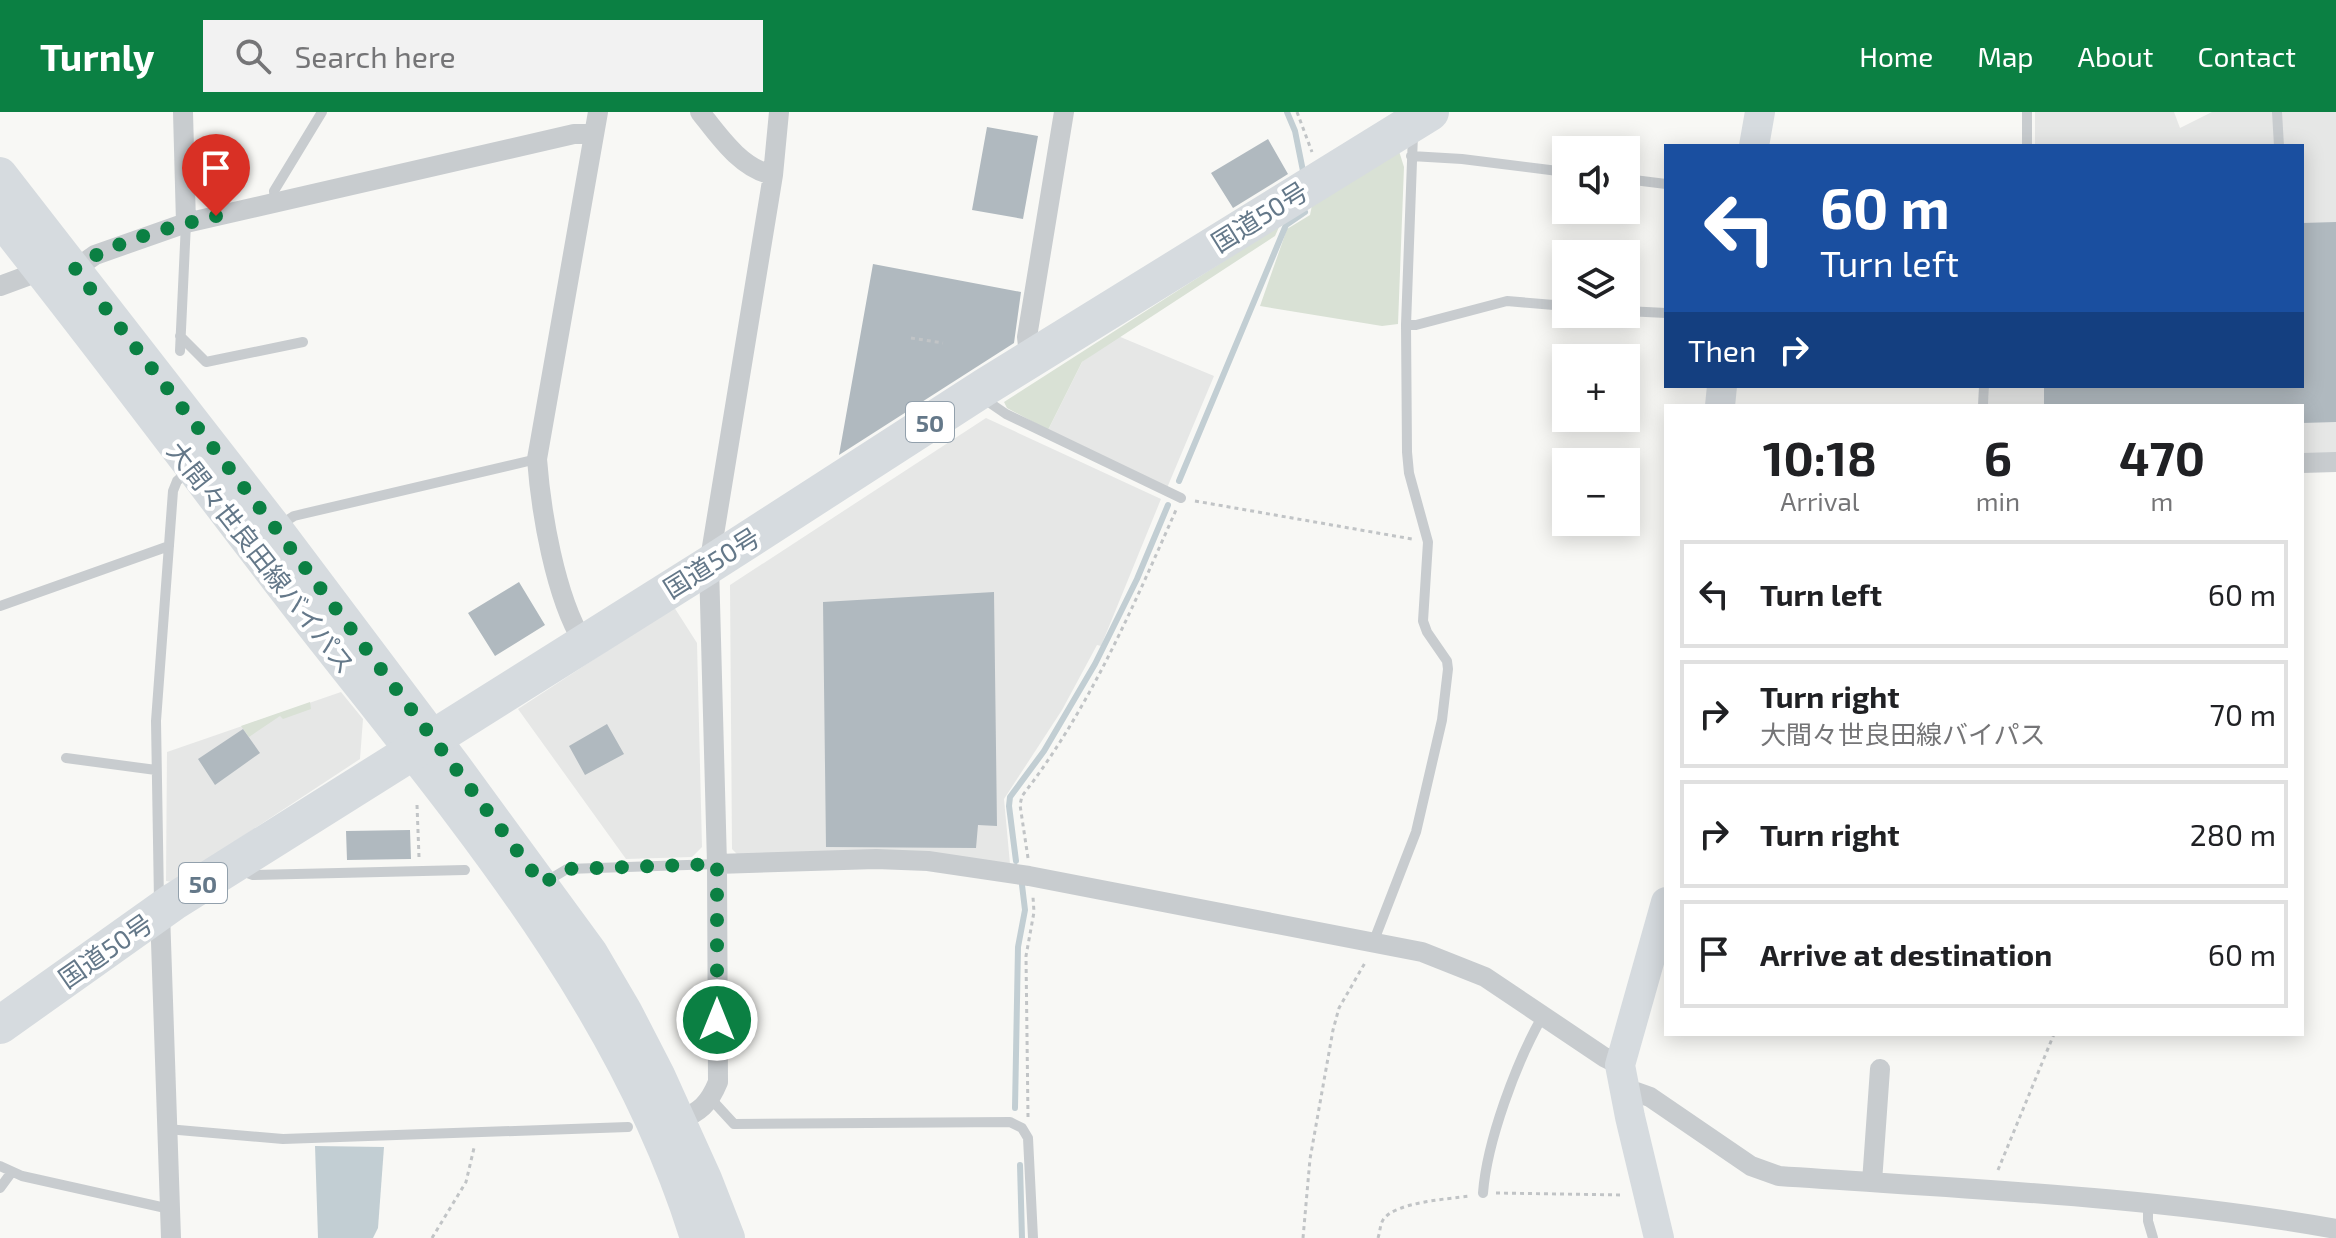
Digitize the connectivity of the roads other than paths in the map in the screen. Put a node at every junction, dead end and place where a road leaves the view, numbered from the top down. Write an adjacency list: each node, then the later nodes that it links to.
1 (183, 112): 22 (street)
2 (322, 112): 20 (lane)
3 (598, 112): 11 (street)
4 (700, 112): 17 (street)
5 (779, 112): 17 (street)
6 (1064, 112): 33 (street)
7 (1760, 112): 12 (street)
8 (2027, 112): 13 (lane)
9 (2277, 112): 14 (lane)
10 (1418, 125): 15 (lane); 29 (lane); 33 (highway, 国道50号 / 50)
11 (594, 134): 20 (street); 35 (street)
12 (1754, 144)
13 (2027, 144)
14 (2279, 144)
15 (1552, 170)
16 (0, 174): 24 (main road, 大間々世良田線バイパス)
17 (773, 175): 42 (street)
18 (1640, 181): 19 (lane)
19 (1664, 184)
20 (275, 202): 22 (street)
21 (0, 219): 23 (main road, 大間々世良田線バイパス)
22 (186, 223): 24 (street); 30 (lane)
23 (39, 268): 25 (street); 38 (main road, 大間々世良田線バイパス)
24 (75, 269): 40 (main road, 大間々世良田線バイパス)
25 (0, 286)
26 (1552, 305): 29 (lane)
27 (1640, 312): 28 (lane)
28 (1664, 313)
29 (1406, 325): 54 (lane)
30 (180, 336): 31 (lane); 32 (lane)
31 (303, 342)
32 (180, 351)
33 (1035, 356): 34 (highway, 国道50号 / 50)
34 (985, 387): 39 (lane); 42 (highway, 国道50号 / 50)
35 (537, 459): 40 (lane); 44 (street)
36 (2336, 462): 37 (street)
37 (2304, 463)
38 (193, 468): 41 (lane); 45 (main road, 大間々世良田線バイパス)
39 (1181, 498)
40 (276, 529): 45 (main road, 大間々世良田線バイパス)
41 (169, 546): 43 (lane); 47 (lane)
42 (709, 565): 44 (highway, 国道50号 / 50); 49 (street)
43 (0, 606)
44 (583, 642): 45 (highway, 国道50号 / 50)
45 (422, 743): 48 (highway, 国道50号 / 50); 51 (main road, 大間々世良田線バイパス); 72 (main road, 大間々世良田線バイパス)
46 (66, 758): 47 (lane)
47 (156, 770): 53 (lane)
48 (236, 863): 50 (lane); 53 (highway, 国道50号 / 50)
49 (717, 864): 51 (lane); 54 (street); 59 (street)
50 (465, 870)
51 (542, 884): 60 (main road, 大間々世良田線バイパス)
52 (1664, 910): 58 (street)
53 (160, 912): 56 (highway, 国道50号 / 50); 62 (street)
54 (1373, 943): 55 (street)
55 (1542, 1017): 58 (street); 67 (lane)
56 (0, 1025)
57 (1880, 1069): 65 (street)
58 (1622, 1079): 65 (street); 75 (street)
59 (711, 1099): 60 (street); 74 (lane)
60 (678, 1121): 73 (main road, 大間々世良田線バイパス)
61 (628, 1127): 62 (lane)
62 (167, 1129): 69 (street)
63 (0, 1166): 64 (lane)
64 (11, 1173): 66 (lane); 69 (lane)
65 (1872, 1182): 68 (street)
66 (0, 1188)
67 (1483, 1193)
68 (2148, 1205): 70 (street); 76 (lane)
69 (170, 1209): 71 (street)
70 (2336, 1229)
71 (171, 1238)
72 (697, 1238)
73 (728, 1238)
74 (1033, 1238)
75 (1659, 1238)
76 (2153, 1238)

